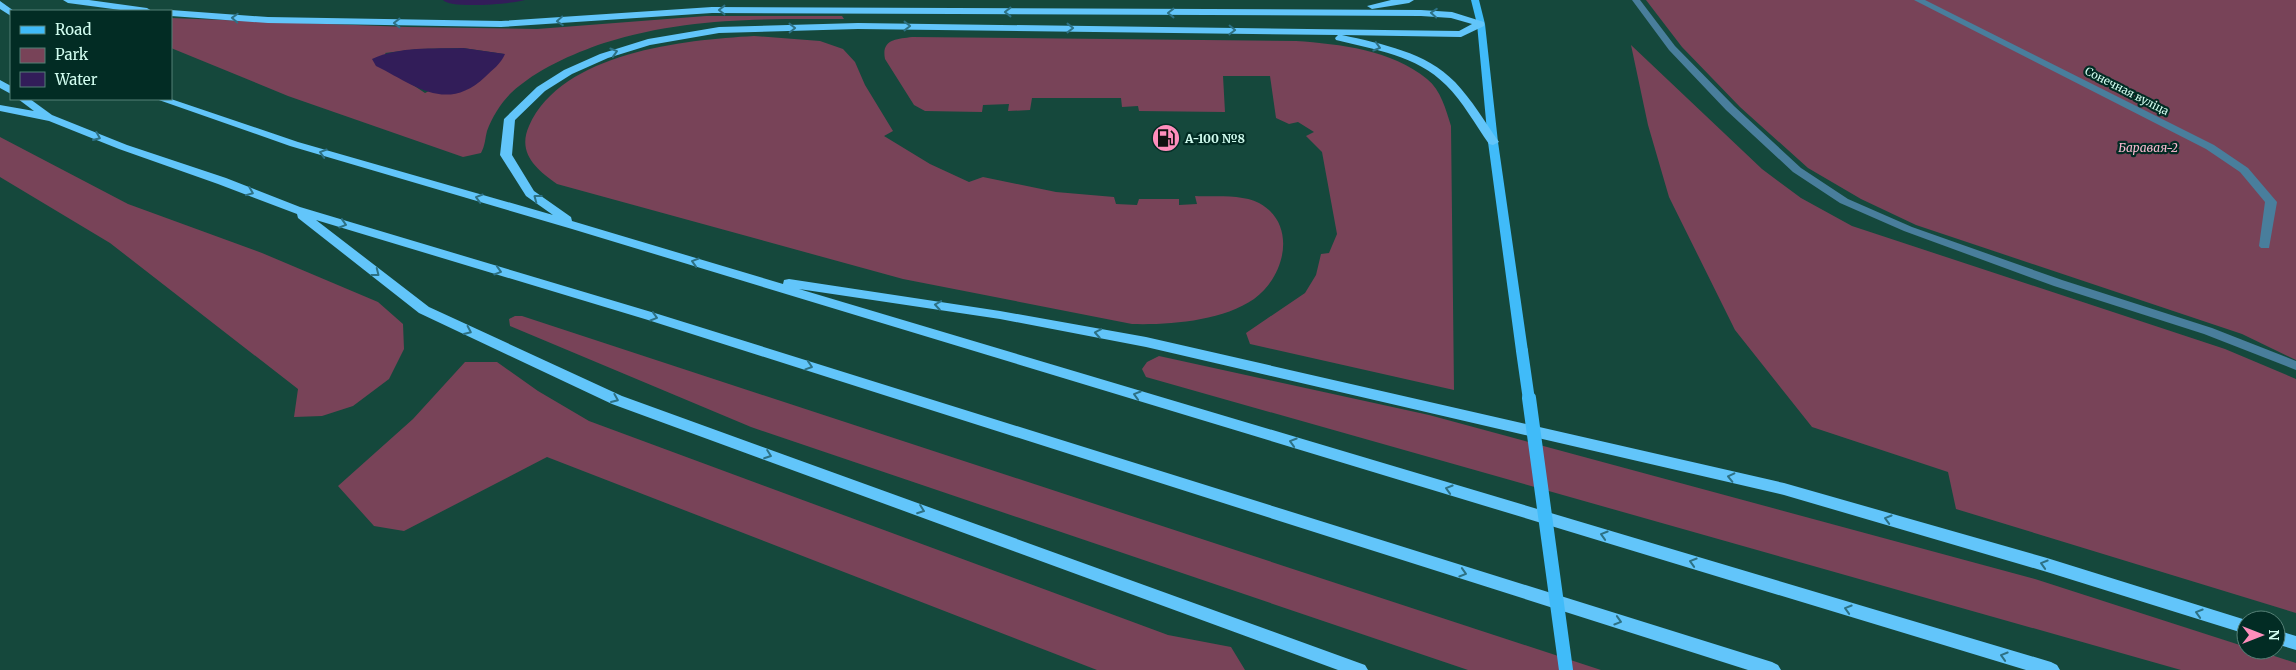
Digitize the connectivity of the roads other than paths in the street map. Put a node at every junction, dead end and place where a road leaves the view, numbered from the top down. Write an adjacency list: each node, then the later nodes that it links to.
1 (68, 0): 7 (highway)
2 (1409, 0): 10 (highway)
3 (1476, 0): 11 (main road)
4 (1636, 0): 22 (street)
5 (1918, 0): 20 (street, Сонечная вуліца)
6 (0, 4): 8 (highway)
7 (140, 10)
8 (10, 12)
9 (172, 14): 10 (highway, one-way to 9)
10 (1307, 14): 11 (highway, one-way to 10)
11 (1481, 24): 12 (highway); 17 (main road)
12 (1313, 32): 17 (highway, one-way to 17); 19 (highway, one-way to 12)
13 (25, 100): 16 (highway)
14 (163, 100): 19 (highway, one-way to 14)
15 (0, 108): 16 (highway)
16 (52, 118): 18 (highway, one-way to 18)
17 (1493, 142): 25 (main road, bridge)
18 (296, 210): 24 (highway, one-way to 24); 26 (highway, one-way to 26)
19 (576, 226): 21 (highway, one-way to 19)
20 (2265, 246)
21 (741, 276): 23 (highway, one-way to 21); 27 (highway, one-way to 21)
22 (2296, 366)
23 (2236, 624)
24 (1359, 670)
25 (1566, 670)
26 (1772, 670)
27 (2051, 670)

